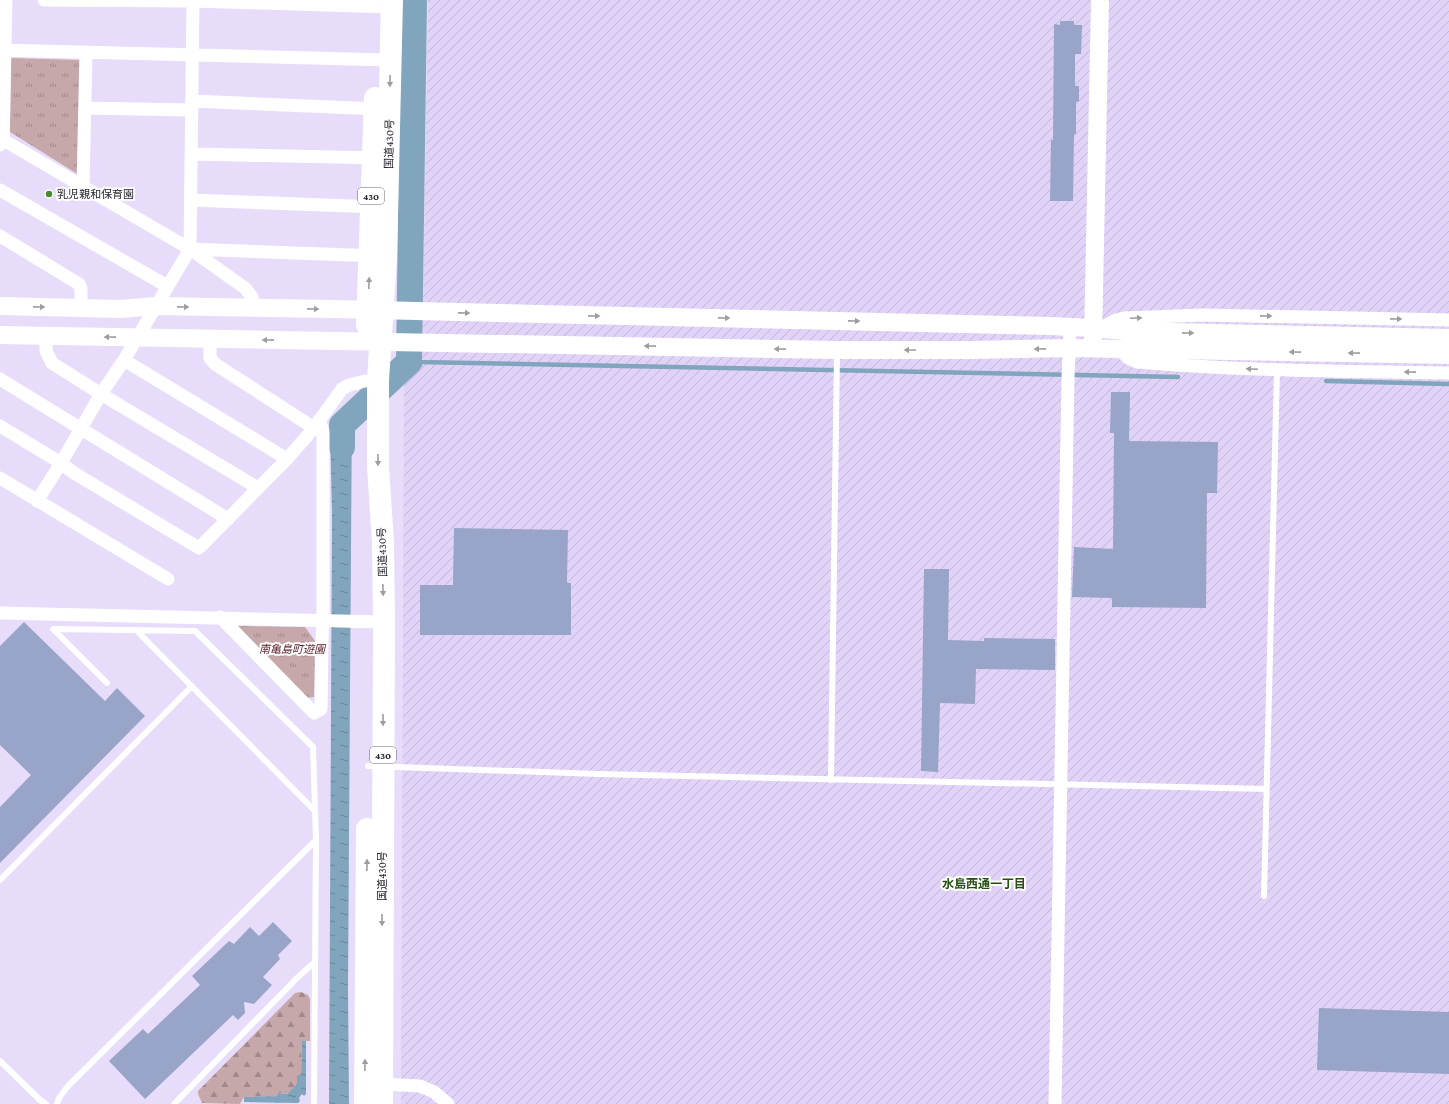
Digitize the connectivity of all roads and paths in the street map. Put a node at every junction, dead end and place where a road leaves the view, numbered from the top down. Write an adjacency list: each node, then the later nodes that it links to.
1 (6, 0): 6 (street)
2 (44, 0): 3 (street)
3 (193, 0): 5 (street); 8 (street)
4 (1100, 0): 31 (street)
5 (384, 4): 9 (highway, 国道430号 / 430)
6 (2, 50): 7 (street); 13 (street)
7 (86, 52): 8 (street); 11 (street)
8 (192, 54): 9 (street); 10 (street)
9 (383, 59): 12 (highway, 国道430号 / 430)
10 (192, 106): 11 (street); 12 (street); 14 (street)
11 (85, 108): 16 (street)
12 (382, 109): 15 (highway, 国道430号 / 430)
13 (1, 141): 16 (street)
14 (191, 154): 15 (street); 18 (street)
15 (381, 158): 19 (highway, 国道430号 / 430)
16 (83, 186): 21 (street)
17 (0, 190): 23 (street)
18 (191, 200): 19 (street); 21 (street)
19 (379, 207): 22 (highway, 国道430号 / 430)
20 (0, 236): 26 (street)
21 (190, 249): 22 (street); 23 (street); 27 (street)
22 (378, 256): 28 (highway, 国道430号 / 430)
23 (167, 286): 25 (street)
24 (0, 306): 26 (street, one-way to 26)
25 (155, 306): 26 (street); 27 (street, one-way to 27); 34 (street)
26 (81, 307)
27 (253, 308): 28 (street, one-way to 28)
28 (375, 311): 30 (street, one-way to 30); 37 (highway, 国道430号 / 430)
29 (1449, 320): 31 (street, one-way to 29)
30 (1070, 327): 31 (street); 39 (street)
31 (1096, 328): 38 (street, one-way to 38); 40 (street)
32 (0, 335): 33 (street)
33 (46, 336): 34 (street, one-way to 33); 48 (street)
34 (137, 337): 36 (street); 44 (street)
35 (1449, 338): 38 (street)
36 (210, 339): 37 (street, one-way to 36); 50 (street)
37 (374, 342): 41 (street, one-way to 37); 49 (highway, 国道430号 / 430)
38 (1335, 344): 42 (street, one-way to 42); 43 (street, one-way to 38)
39 (1070, 348): 40 (street); 41 (street, one-way to 41); 69 (street)
40 (1092, 349): 42 (street)
41 (837, 350): 68 (lane)
42 (1120, 350): 45 (street, one-way to 42)
43 (1449, 355)
44 (124, 360): 48 (street); 53 (street)
45 (1277, 370): 46 (street, one-way to 45); 70 (lane)
46 (1449, 373)
47 (0, 379): 52 (street)
48 (101, 394): 52 (street); 56 (street)
49 (370, 396): 50 (street); 63 (highway, 国道430号 / 430)
50 (317, 424): 53 (street); 62 (street)
51 (0, 426): 54 (street)
52 (80, 429): 54 (street); 58 (street)
53 (288, 459): 56 (street)
54 (61, 463): 57 (street); 58 (street)
55 (0, 478): 57 (street)
56 (258, 488): 58 (street)
57 (37, 501): 59 (street)
58 (228, 519)
59 (168, 579)
60 (0, 613): 61 (street)
61 (220, 618): 62 (street); 62 (street)
62 (326, 621): 63 (street)
63 (368, 622): 67 (highway, 国道430号 / 430)
64 (136, 630): 65 (lane); 66 (lane); 71 (lane)
65 (107, 683)
66 (192, 686): 71 (lane); 73 (lane)
67 (375, 766): 68 (lane); 77 (highway, 国道430号 / 430, one-way to 77); 82 (highway, 国道430号 / 430, one-way to 67)
68 (831, 780): 69 (lane)
69 (1062, 785): 70 (lane); 84 (street)
70 (1267, 789): 74 (lane)
71 (315, 811): 72 (lane)
72 (316, 840): 75 (lane); 79 (lane)
73 (0, 880)
74 (1264, 896)
75 (315, 962): 80 (lane); 81 (lane)
76 (0, 1061): 78 (lane)
77 (382, 1094): 83 (street)
78 (46, 1104)
79 (57, 1104)
80 (174, 1104)
81 (314, 1104)
82 (365, 1104)
83 (448, 1104)
84 (1055, 1104)

